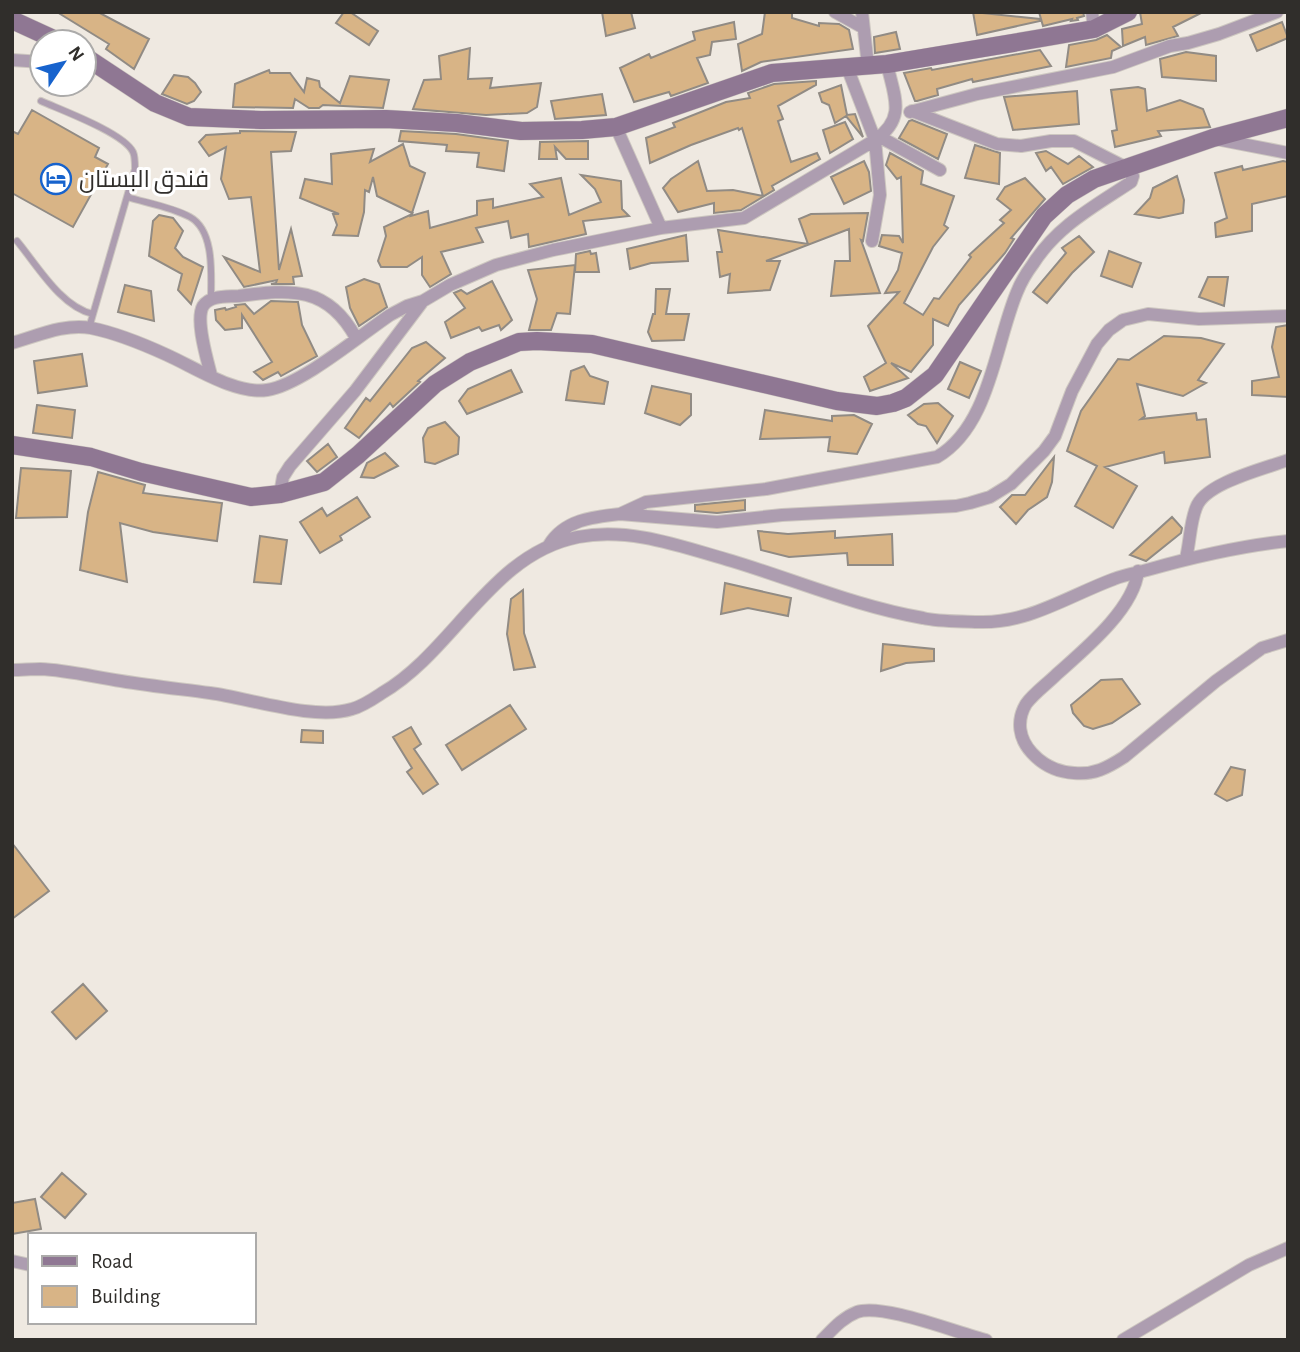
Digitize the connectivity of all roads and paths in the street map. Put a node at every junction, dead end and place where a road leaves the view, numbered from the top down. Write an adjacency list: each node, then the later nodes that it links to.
1 (835, 12): 8 (street)
2 (862, 12): 8 (street)
3 (1128, 12): 7 (street)
4 (1277, 12): 5 (street)
5 (1253, 16): 17 (street)
6 (12, 20): 9 (street)
7 (1093, 21): 11 (street)
8 (862, 27): 12 (street)
9 (29, 28)
10 (98, 64): 15 (street)
11 (887, 64): 12 (street); 18 (street)
12 (868, 66): 14 (street)
13 (98, 67): 15 (street)
14 (847, 67): 20 (street); 21 (street)
15 (104, 68): 20 (street)
16 (41, 101): 26 (lane)
17 (912, 111): 18 (street); 24 (street)
18 (896, 115): 21 (street)
19 (1288, 118): 22 (street)
20 (616, 127): 27 (street)
21 (877, 138): 25 (street); 27 (street); 29 (street)
22 (1213, 138): 23 (street); 24 (street)
23 (1288, 153)
24 (1127, 168): 40 (street); 41 (street)
25 (940, 170)
26 (127, 197): 30 (lane); 32 (lane)
27 (661, 228): 31 (street)
28 (17, 241): 32 (lane)
29 (872, 241)
30 (211, 299): 35 (street); 37 (street)
31 (424, 302): 35 (street); 40 (street)
32 (93, 314): 34 (lane)
33 (1288, 316): 42 (street)
34 (89, 328): 36 (street); 37 (street)
35 (356, 338): 37 (street)
36 (12, 343)
37 (211, 375)
38 (12, 445): 40 (street)
39 (1288, 460): 46 (street)
40 (280, 494)
41 (620, 514): 42 (street); 45 (street)
42 (665, 519): 43 (street)
43 (660, 540): 45 (street); 47 (street)
44 (1288, 541): 46 (street)
45 (549, 545): 49 (street)
46 (1186, 558): 47 (street)
47 (1138, 571): 48 (street)
48 (1288, 640)
49 (12, 670)
50 (1288, 1248): 53 (street)
51 (822, 1340): 52 (street)
52 (986, 1340)
53 (1123, 1340)

